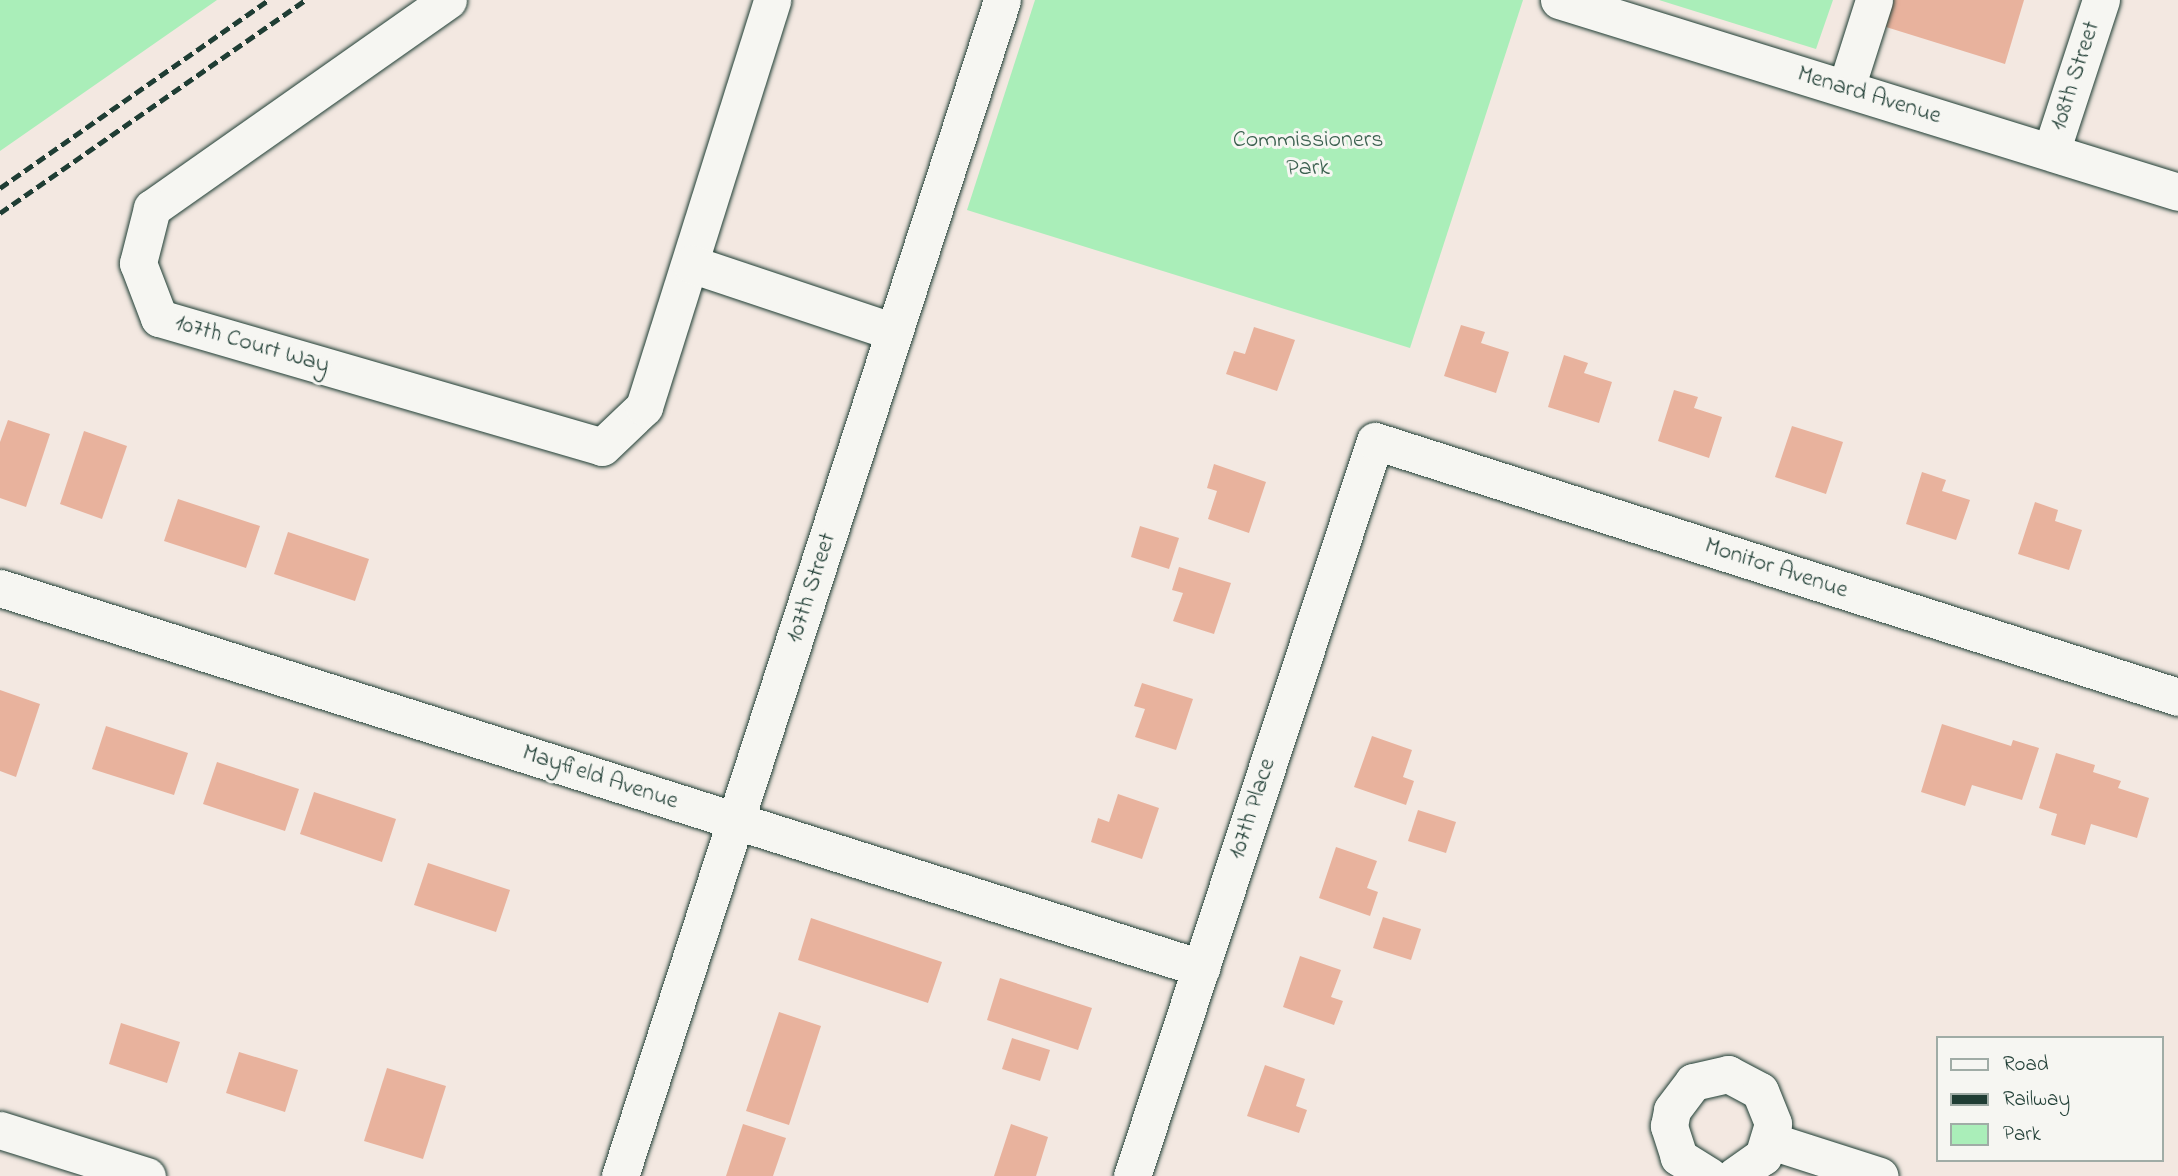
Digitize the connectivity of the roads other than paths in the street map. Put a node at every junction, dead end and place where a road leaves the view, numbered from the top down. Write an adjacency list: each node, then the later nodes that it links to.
1 (449, 0): 10 (street, 107th Court Way)
2 (772, 0): 10 (street, 107th Court Way)
3 (1002, 0): 11 (street, 107th Street)
4 (1559, 0): 7 (street, Menard Avenue)
5 (1874, 0): 7 (street)
6 (2101, 0): 8 (street, 108th Street)
7 (1846, 88): 8 (street, Menard Avenue)
8 (2051, 152): 9 (street, Menard Avenue)
9 (2178, 192)
10 (691, 264): 11 (street)
11 (894, 332): 15 (street, 107th Street)
12 (1374, 441): 14 (street, Monitor Avenue); 16 (street, 107th Place)
13 (0, 588): 15 (street, Mayfield Avenue)
14 (2178, 697)
15 (737, 822): 16 (street, Mayfield Avenue); 20 (street, 107th Street)
16 (1201, 968): 21 (street, 107th Place)
17 (0, 1130): 19 (street)
18 (1771, 1142): 22 (street); 23 (street); 24 (street)
19 (146, 1176)
20 (620, 1176)
21 (1132, 1176)
22 (1709, 1176)
23 (1734, 1176)
24 (1880, 1176)

